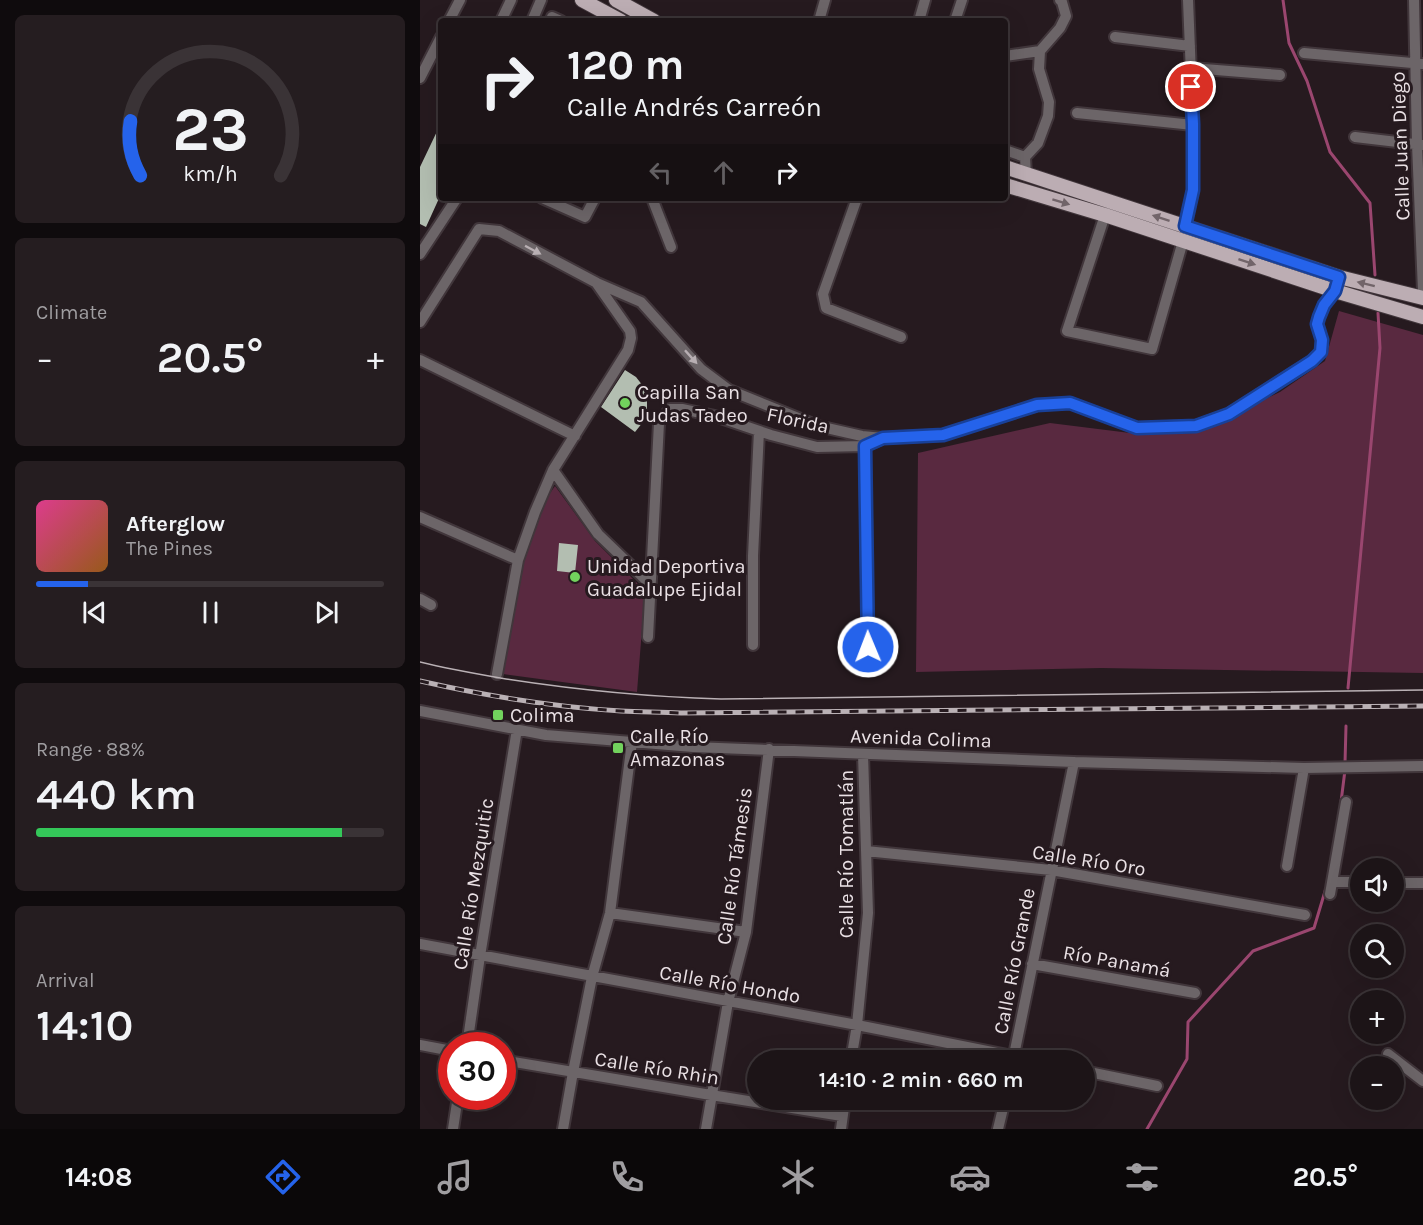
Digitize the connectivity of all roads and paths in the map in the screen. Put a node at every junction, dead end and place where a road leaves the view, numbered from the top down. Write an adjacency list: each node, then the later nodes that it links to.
1 (460, 0): 12 (street)
2 (511, 0): 13 (street)
3 (541, 0): 14 (street)
4 (582, 0): 15 (main road)
5 (616, 0): 16 (main road)
6 (825, 0): 17 (street)
7 (925, 0): 18 (street)
8 (962, 0): 19 (street)
9 (1060, 0): 23 (street)
10 (1188, 0): 22 (street)
11 (1414, 0): 26 (street, Calle Juan Diego)
12 (451, 18)
13 (502, 18)
14 (533, 18)
15 (615, 18)
16 (649, 18)
17 (820, 18)
18 (920, 18)
19 (955, 18)
20 (1115, 37): 22 (street)
21 (438, 43): 29 (street)
22 (1190, 46): 27 (street)
23 (1040, 51): 25 (street); 35 (street)
24 (1304, 52): 26 (street)
25 (1008, 56)
26 (1419, 63): 33 (street, Calle Juan Diego)
27 (1191, 68): 28 (street); 31 (street)
28 (1280, 75)
29 (420, 78)
30 (1077, 112): 31 (street)
31 (1193, 124): 45 (street)
32 (1355, 137): 33 (street)
33 (1420, 144): 51 (street, Calle Juan Diego)
34 (1008, 151): 35 (street)
35 (1025, 157): 37 (street)
36 (1008, 169): 37 (main road)
37 (1026, 175): 45 (main road, one-way to 37)
38 (1008, 186): 44 (main road, one-way to 44)
39 (455, 201): 48 (street)
40 (549, 201): 41 (street)
41 (593, 201)
42 (653, 201): 47 (street)
43 (856, 201): 55 (street)
44 (1105, 215): 46 (main road); 46 (street)
45 (1185, 226): 50 (main road)
46 (1183, 241): 50 (main road, one-way to 50)
47 (671, 248)
48 (420, 254)
49 (597, 284): 54 (street, one-way to 49); 58 (street); 59 (street, one-way to 59)
50 (1337, 284): 52 (main road, one-way to 50); 53 (main road); 59 (street)
51 (1423, 291)
52 (1423, 298): 53 (street)
53 (1421, 317)
54 (420, 322)
55 (901, 337)
56 (420, 360): 58 (street)
57 (759, 431): 60 (street, Florida); 64 (street, Florida); 68 (street)
58 (575, 436): 61 (street)
59 (883, 438): 60 (street, Florida)
60 (865, 446): 69 (street)
61 (553, 470): 63 (street); 64 (street)
62 (420, 517): 63 (street)
63 (518, 560): 70 (street)
64 (651, 585): 67 (street)
65 (420, 599): 66 (street)
66 (431, 604)
67 (648, 637)
68 (753, 645)
69 (868, 647)
70 (497, 674)
71 (420, 711): 72 (street, Avenida Colima)
72 (517, 729): 73 (street, Avenida Colima); 92 (street, Calle Río Mezquitic)
73 (632, 742): 74 (street, Avenida Colima); 88 (street)
74 (769, 749): 75 (street, Avenida Colima); 90 (street, Calle Río Támesis)
75 (863, 754): 76 (street, Avenida Colima); 80 (street, Calle Río Tomatlán)
76 (1074, 762): 78 (street, Avenida Colima); 82 (street, Calle Río Grande)
77 (1423, 766): 78 (street, Avenida Colima)
78 (1304, 768): 81 (street)
79 (1346, 802): 83 (street)
80 (866, 851): 82 (street, Calle Río Oro); 97 (street, Calle Río Tomatlán)
81 (1287, 866)
82 (1051, 870): 89 (street, Calle Río Oro); 93 (street, Calle Río Grande)
83 (1333, 882): 84 (street); 87 (street)
84 (1350, 882)
85 (1404, 883): 86 (street)
86 (1423, 883)
87 (1330, 894)
88 (610, 913): 90 (street); 94 (street)
89 (1305, 915)
90 (746, 932): 96 (street, Calle Río Támesis)
91 (420, 944): 92 (street, Calle Río Hondo)
92 (480, 956): 94 (street, Calle Río Hondo); 98 (street, Calle Río Mezquitic)
93 (1032, 964): 95 (street, Río Panamá); 103 (street, Calle Río Grande)
94 (592, 977): 96 (street, Calle Río Hondo); 106 (street)
95 (1195, 993)
96 (728, 1002): 97 (street, Calle Río Hondo); 110 (street, Calle Río Támesis)
97 (857, 1025): 101 (street, Calle Río Tomatlán); 102 (street, Calle Río Hondo)
98 (468, 1032)
99 (420, 1045): 100 (street)
100 (438, 1048)
101 (853, 1050)
102 (972, 1050)
103 (1015, 1050)
104 (1388, 1054): 108 (street)
105 (516, 1062): 106 (street, Calle Río Rhin)
106 (573, 1072): 110 (street, Calle Río Rhin); 116 (street)
107 (1095, 1073): 109 (street)
108 (1423, 1081)
109 (1157, 1086)
110 (711, 1095): 114 (street, Calle Río Rhin); 117 (street, Calle Río Támesis)
111 (456, 1110): 115 (street)
112 (843, 1110): 114 (street)
113 (1003, 1110): 119 (street)
114 (842, 1116): 118 (street)
115 (453, 1129)
116 (563, 1129)
117 (706, 1129)
118 (841, 1129)
119 (998, 1129)

